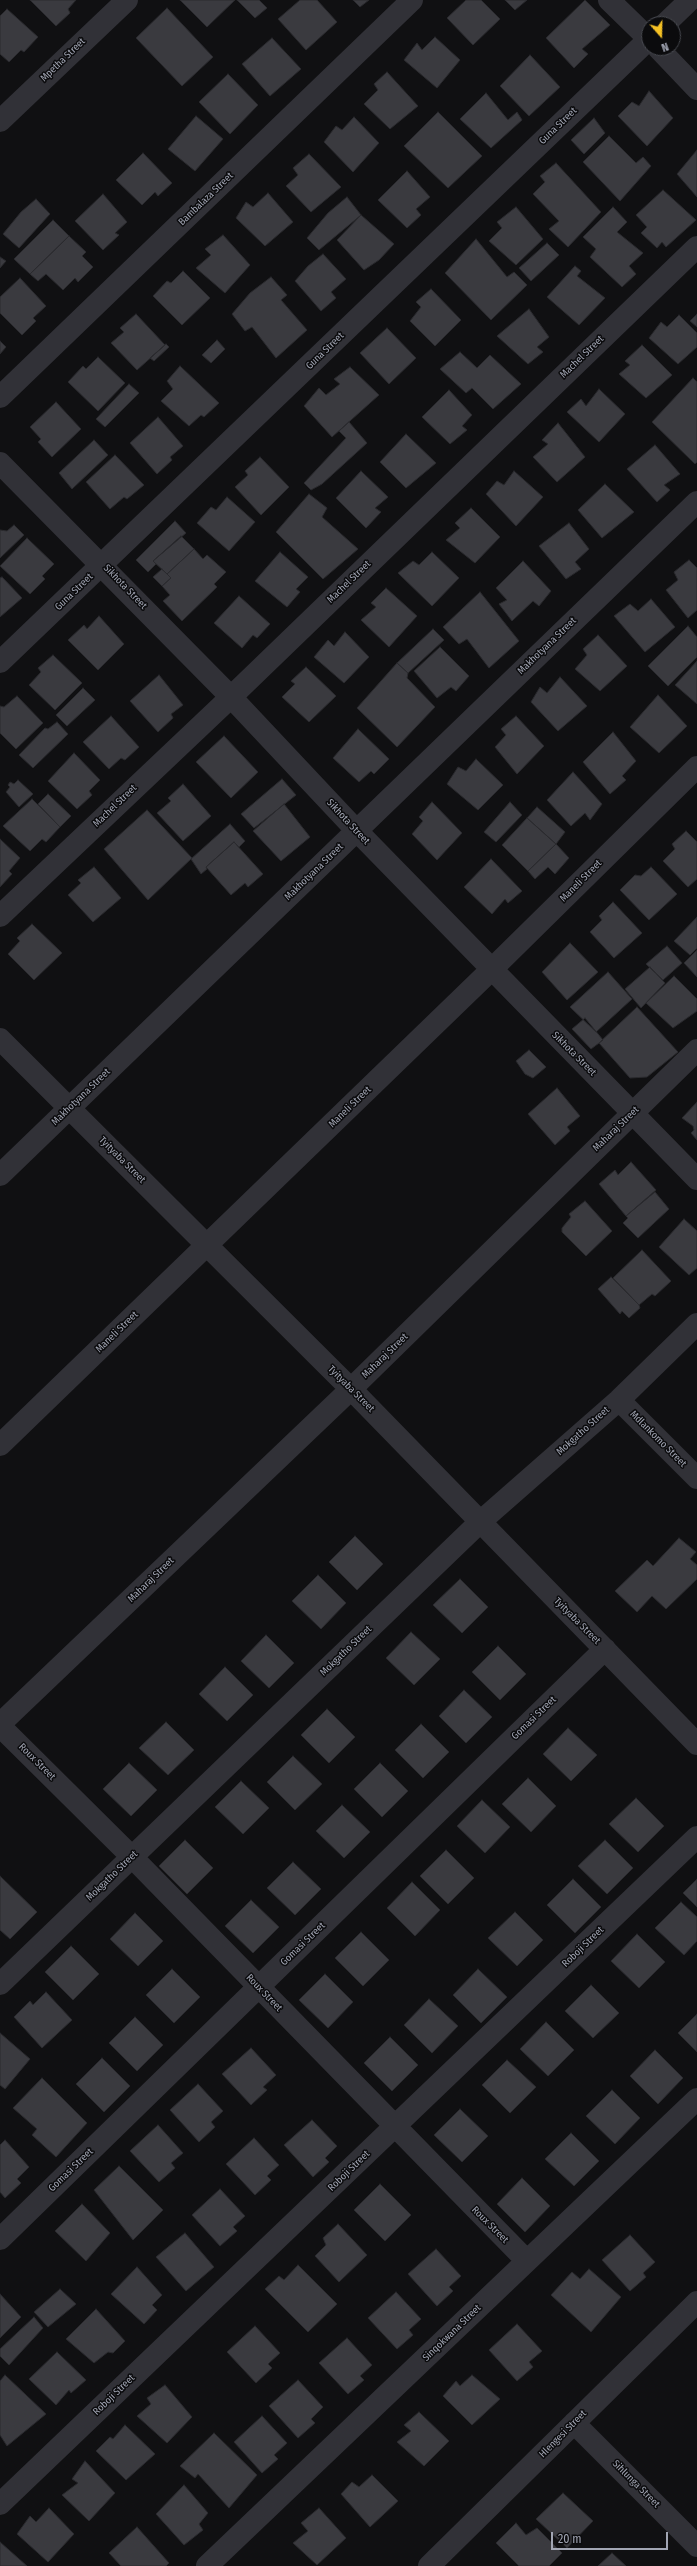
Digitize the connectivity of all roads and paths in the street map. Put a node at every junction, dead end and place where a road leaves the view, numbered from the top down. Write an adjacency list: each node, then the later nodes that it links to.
1 (127, 0): 10 (street, Mpetha Street)
2 (412, 0): 12 (street, Bambalaza Street)
3 (609, 0): 6 (street)
4 (690, 0): 5 (street)
5 (673, 16)
6 (641, 31)
7 (641, 47): 15 (street, Guna Street)
8 (666, 56): 9 (street)
9 (697, 89)
10 (0, 121)
11 (697, 246): 17 (street, Machel Street)
12 (0, 397)
13 (0, 463): 15 (street, Sikhota Street)
14 (697, 502): 19 (street, Makhotyana Street)
15 (102, 564): 16 (street, Guna Street); 17 (street, Sikhota Street)
16 (0, 662)
17 (231, 697): 19 (street, Sikhota Street); 20 (street, Machel Street)
18 (697, 767): 21 (street, Maneli Street)
19 (356, 830): 21 (street, Sikhota Street); 24 (street, Makhotyana Street)
20 (0, 916)
21 (491, 970): 25 (street, Sikhota Street); 28 (street, Maneli Street)
22 (0, 1038): 24 (street, Tyityaba Street)
23 (697, 1050): 25 (street, Maharaj Street)
24 (71, 1108): 26 (street, Makhotyana Street); 28 (street, Tyityaba Street)
25 (633, 1113): 27 (street, Sikhota Street); 30 (street, Maharaj Street)
26 (0, 1175)
27 (697, 1179)
28 (207, 1246): 30 (street, Tyityaba Street); 32 (street, Maneli Street)
29 (697, 1324): 31 (street, Mokgatho Street)
30 (352, 1389): 34 (street, Tyityaba Street); 36 (street, Maharaj Street)
31 (619, 1400): 33 (street, Mdlankomo Street); 34 (street, Mokgatho Street)
32 (0, 1445)
33 (697, 1478)
34 (480, 1522): 35 (street, Tyityaba Street); 39 (street, Mokgatho Street)
35 (605, 1649): 37 (street, Tyityaba Street); 41 (street, Gomasi Street)
36 (0, 1725): 39 (street, Roux Street)
37 (697, 1744)
38 (697, 1837): 43 (street, Roboji Street)
39 (132, 1857): 40 (street, Mokgatho Street); 41 (street, Roux Street)
40 (0, 1984)
41 (258, 1987): 43 (street, Roux Street); 44 (street, Gomasi Street)
42 (693, 2111): 45 (street, Sinqokwana Street)
43 (394, 2128): 45 (street, Roux Street); 48 (street, Roboji Street)
44 (0, 2239)
45 (527, 2261): 50 (street, Sinqokwana Street)
46 (697, 2302): 47 (street, Hlengesi Street)
47 (574, 2423): 49 (street, Sihlunga Street); 51 (street, Hlengesi Street)
48 (0, 2504)
49 (697, 2546)
50 (207, 2566)
51 (429, 2566)

